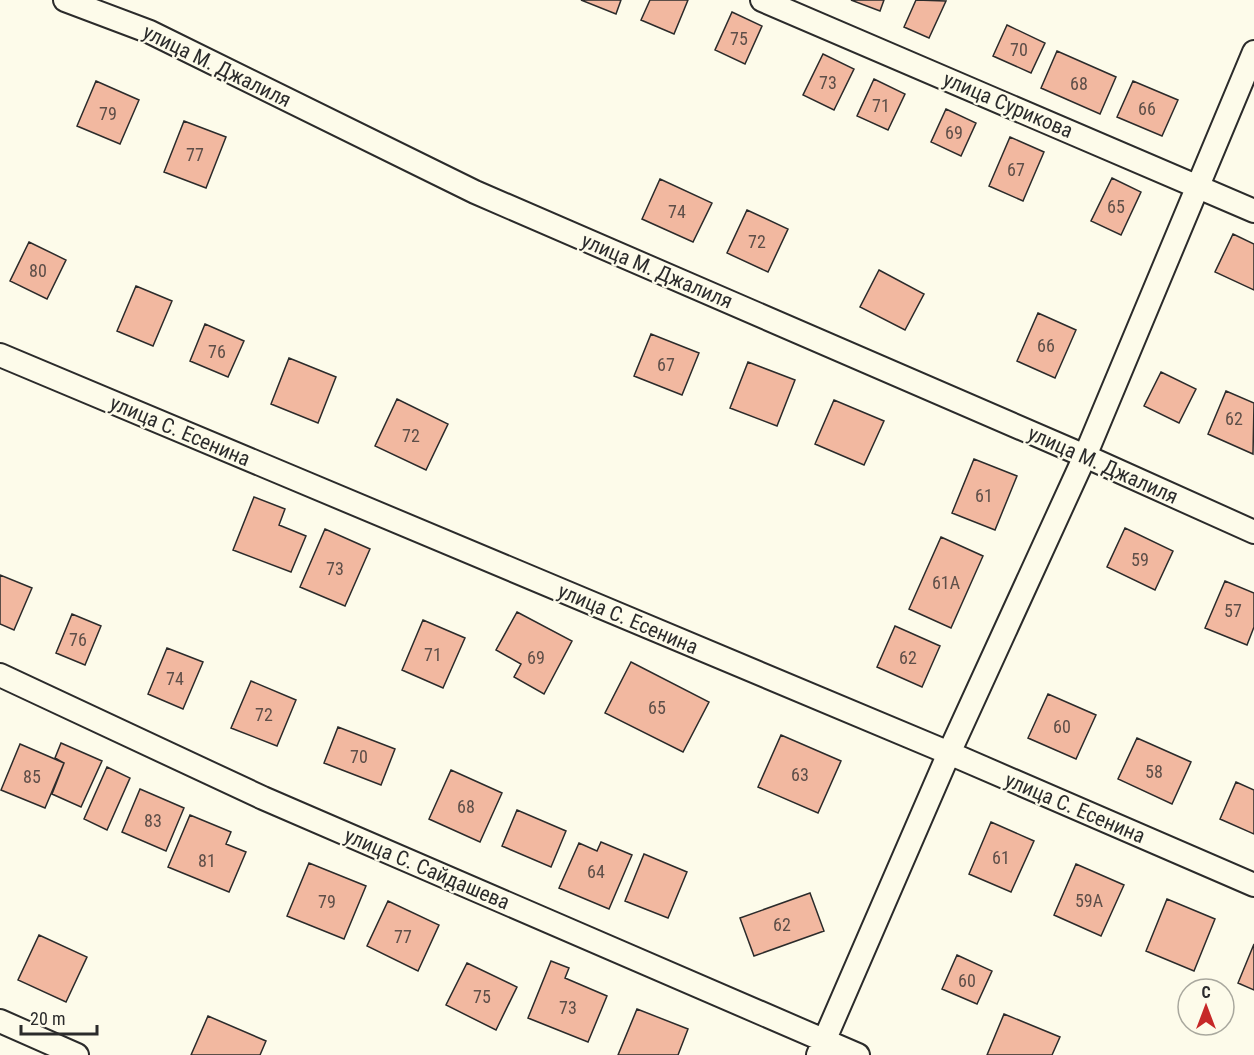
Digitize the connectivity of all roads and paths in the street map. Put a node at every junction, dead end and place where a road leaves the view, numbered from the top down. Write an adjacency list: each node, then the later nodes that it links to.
1 (65, 0): 7 (street, улица М. Джалиля)
2 (762, 0): 4 (street, улица Сурикова)
3 (1254, 52): 4 (street)
4 (1199, 186): 5 (street, улица Сурикова); 7 (street)
5 (1254, 211)
6 (0, 355): 10 (street, улица С. Есенина)
7 (1085, 456): 8 (street, улица М. Джалиля); 10 (street)
8 (1254, 532)
9 (0, 675): 13 (street, улица С. Сайдашева)
10 (949, 753): 11 (street, улица С. Есенина); 13 (street)
11 (1254, 885)
12 (0, 1021): 14 (street)
13 (821, 1048): 15 (street, улица С. Сайдашева)
14 (77, 1055)
15 (858, 1055)

